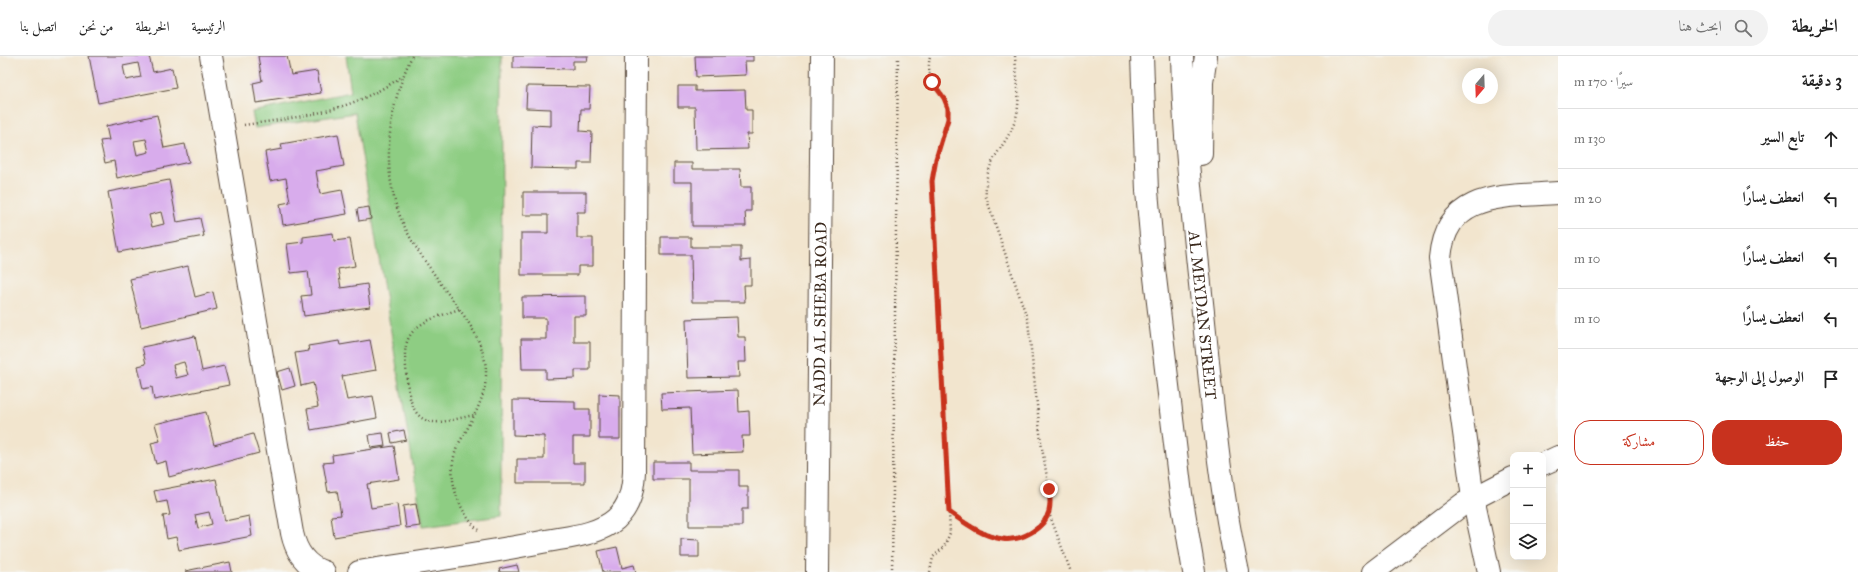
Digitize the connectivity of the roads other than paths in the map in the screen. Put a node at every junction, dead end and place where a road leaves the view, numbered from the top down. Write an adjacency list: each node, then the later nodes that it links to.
1 (211, 56): 14 (street)
2 (636, 56): 15 (street)
3 (822, 56): 16 (street, NADD AL SHEBA ROAD)
4 (1142, 56): 17 (street)
5 (1182, 56): 8 (street, AL MEYDAN STREET)
6 (1206, 56): 8 (street)
7 (1558, 193): 12 (street)
8 (1192, 212): 13 (street, AL MEYDAN STREET)
9 (1558, 457): 10 (street)
10 (1546, 463)
11 (1510, 480): 12 (street)
12 (1473, 498): 19 (street); 20 (street)
13 (1237, 567): 18 (street)
14 (324, 572)
15 (359, 572)
16 (817, 572)
17 (1194, 572)
18 (1257, 572)
19 (1372, 572)
20 (1489, 572)

